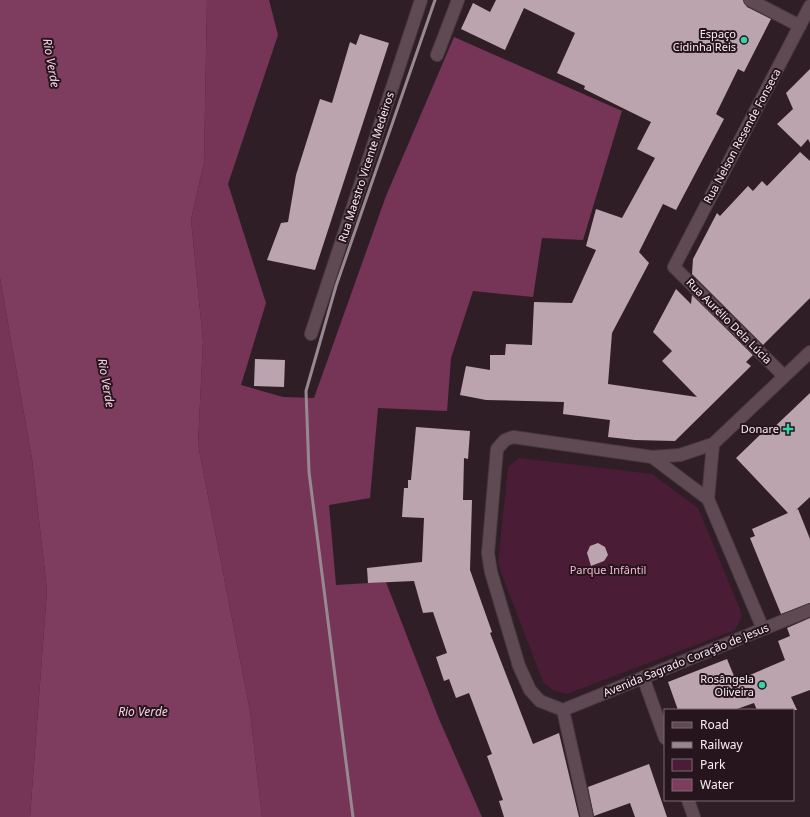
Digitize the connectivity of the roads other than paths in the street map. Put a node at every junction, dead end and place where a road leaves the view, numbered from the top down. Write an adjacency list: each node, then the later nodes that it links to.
1 (421, 0): 8 (street, Rua Maestro Vicente Medeiros)
2 (458, 0): 6 (street)
3 (750, 0): 5 (street)
4 (810, 6): 5 (street, Rua Nelson Resende Fonseca)
5 (800, 26): 7 (street, Rua Nelson Resende Fonseca)
6 (437, 55)
7 (674, 267): 10 (street, Rua Aurélio Dela Lúcia)
8 (311, 334)
9 (810, 352): 10 (street)
10 (784, 376): 11 (street)
11 (713, 444): 12 (street); 13 (street)
12 (652, 457): 13 (street); 17 (street)
13 (708, 499): 15 (street)
14 (810, 610): 15 (street, Avenida Sagrado Coração de Jesus)
15 (763, 629): 16 (street, Avenida Sagrado Coração de Jesus)
16 (643, 677): 17 (street, Avenida Sagrado Coração de Jesus); 18 (street)
17 (563, 710): 20 (street)
18 (664, 735)
19 (688, 801): 21 (street)
20 (587, 817)
21 (694, 817)

